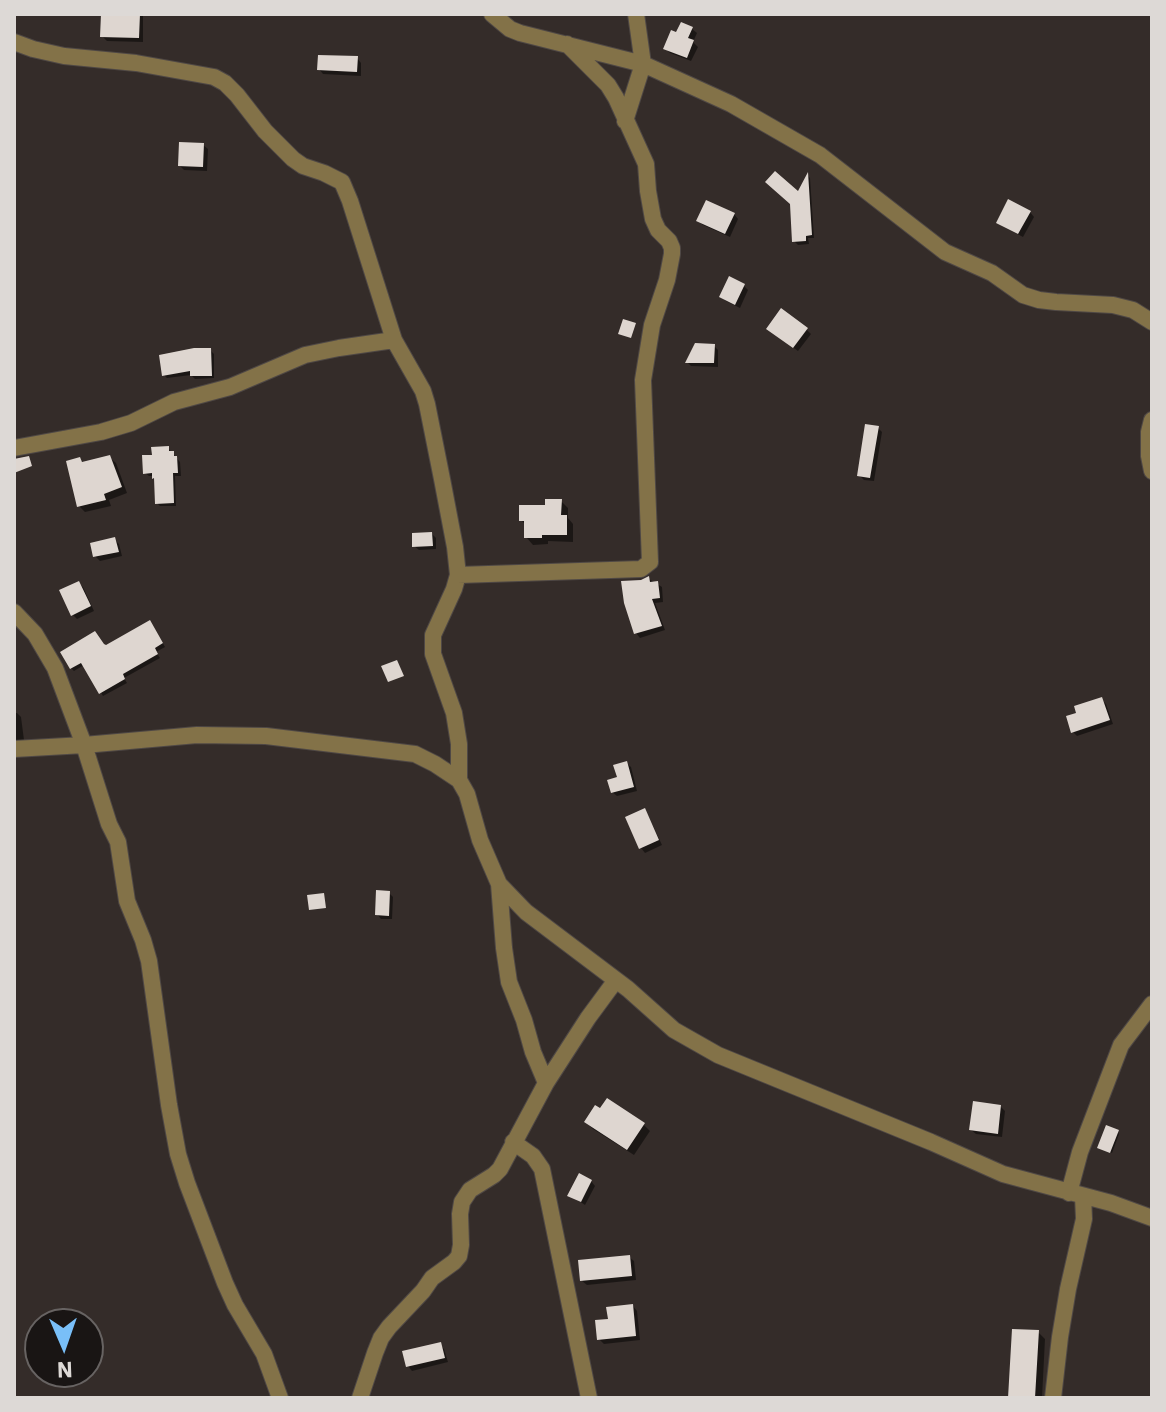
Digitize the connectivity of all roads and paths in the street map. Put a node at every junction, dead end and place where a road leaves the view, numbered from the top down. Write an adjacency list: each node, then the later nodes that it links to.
1 (492, 14): 4 (street)
2 (636, 14): 5 (street)
3 (14, 42): 8 (street)
4 (567, 44): 5 (street); 6 (street)
5 (643, 64): 6 (street); 7 (street)
6 (625, 121): 12 (street)
7 (1152, 322)
8 (394, 340): 10 (street); 12 (street)
9 (1152, 420): 11 (street)
10 (14, 448)
11 (1152, 471)
12 (458, 575): 16 (street)
13 (14, 612): 14 (street)
14 (84, 745): 15 (street); 16 (street); 24 (street)
15 (14, 749)
16 (459, 780): 17 (street)
17 (499, 884): 18 (street); 20 (street)
18 (616, 980): 20 (street); 22 (street)
19 (1152, 1004): 22 (street)
20 (546, 1083): 21 (street)
21 (513, 1142): 25 (street); 26 (street)
22 (1076, 1194): 23 (street); 27 (street)
23 (1152, 1218)
24 (280, 1398)
25 (360, 1398)
26 (589, 1398)
27 (1053, 1398)

